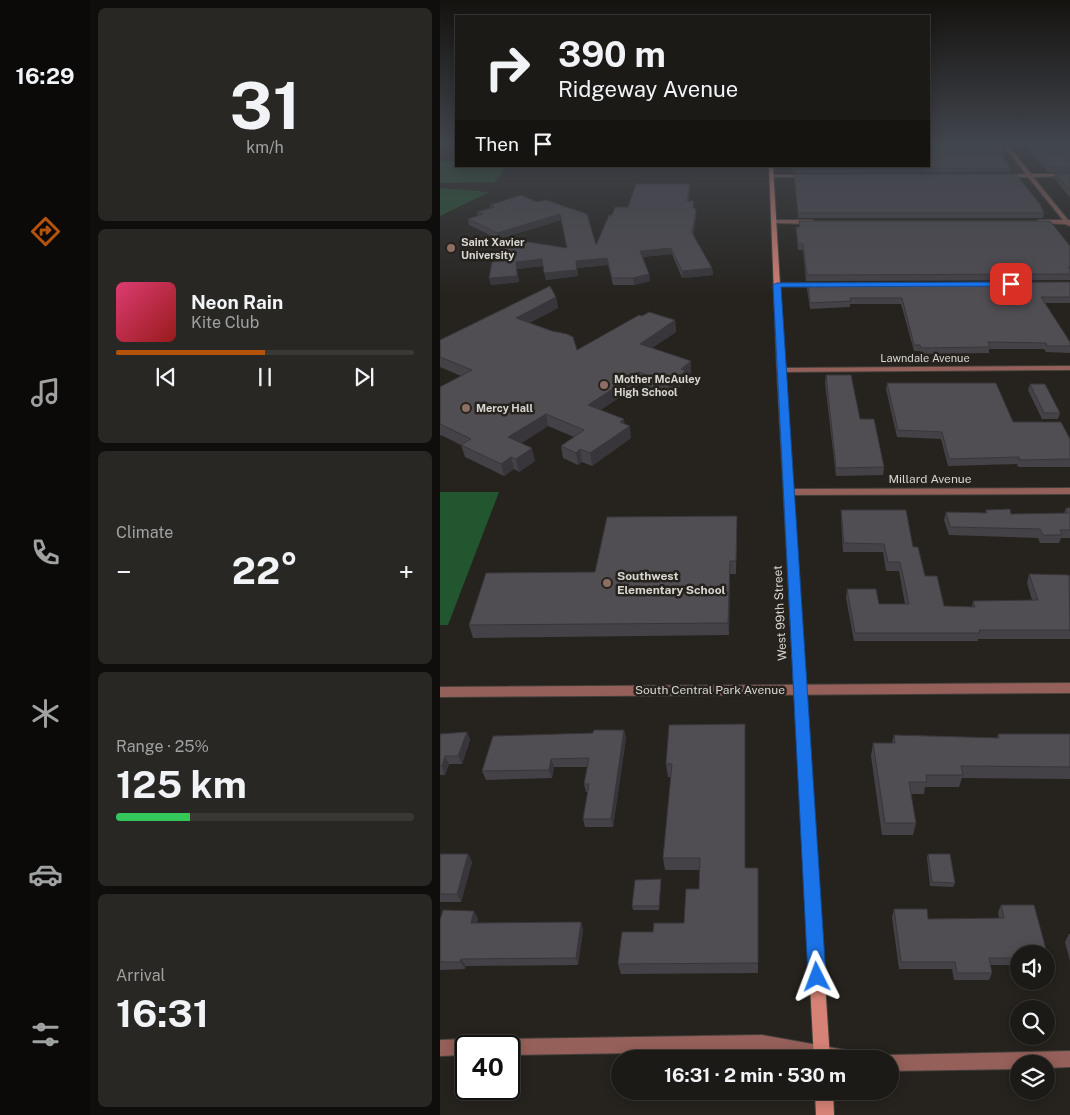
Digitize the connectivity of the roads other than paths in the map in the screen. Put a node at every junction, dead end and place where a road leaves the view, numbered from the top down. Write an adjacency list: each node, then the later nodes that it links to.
1 (772, 194): 3 (street, West 99th Street)
2 (1045, 194): 6 (street)
3 (774, 222): 4 (street); 7 (street, West 99th Street)
4 (823, 222)
5 (1028, 222): 6 (street)
6 (1069, 223)
7 (777, 285): 8 (street); 10 (street, West 99th Street)
8 (826, 285)
9 (1070, 368): 10 (street, Lawndale Avenue)
10 (781, 370): 12 (street, West 99th Street)
11 (1070, 491): 12 (street, Millard Avenue)
12 (790, 492): 14 (street, West 99th Street)
13 (1070, 688): 14 (street, South Central Park Avenue)
14 (801, 690): 15 (street, South Central Park Avenue); 20 (street, West 99th Street)
15 (440, 692)
16 (520, 1046): 19 (street)
17 (455, 1047): 18 (street)
18 (440, 1048)
19 (794, 1050)
20 (822, 1050)
21 (1070, 1059): 22 (street)
22 (899, 1062)
23 (824, 1100): 24 (street)
24 (825, 1115)

